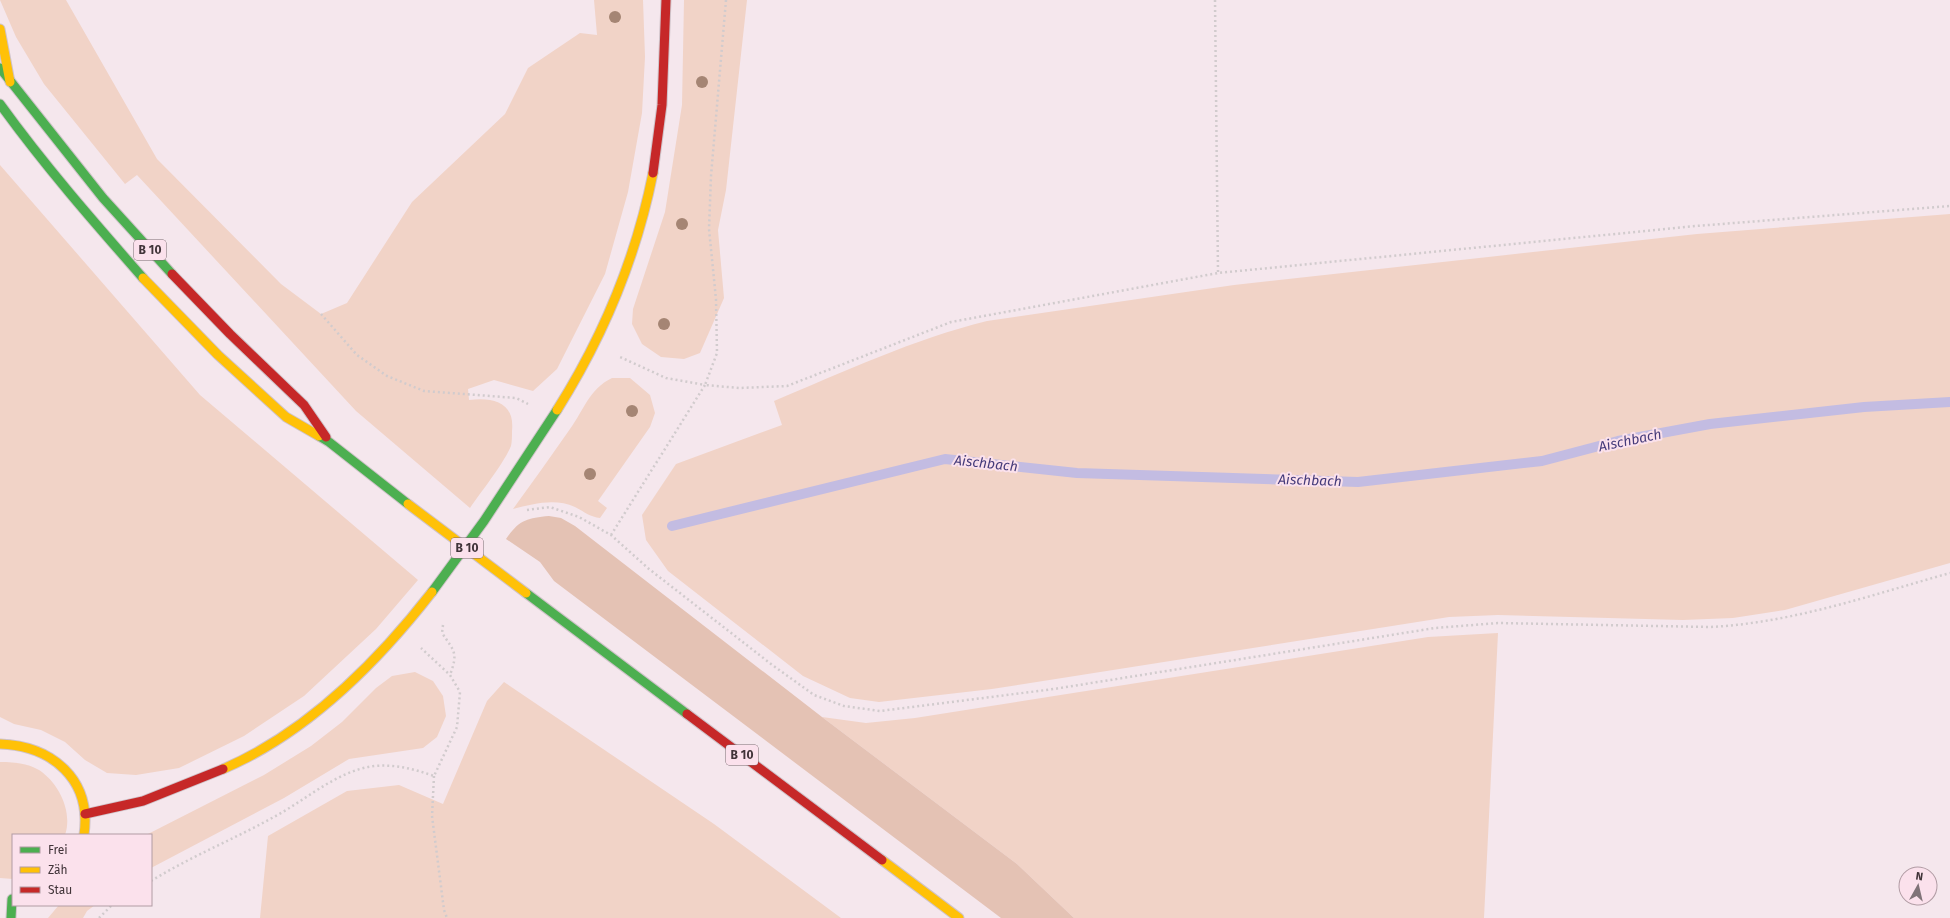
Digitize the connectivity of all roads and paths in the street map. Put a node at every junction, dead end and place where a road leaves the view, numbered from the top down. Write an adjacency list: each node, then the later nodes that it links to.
1 (666, 0): 13 (main road)
2 (726, 0): 14 (path)
3 (1215, 0): 11 (path)
4 (0, 29): 6 (main road)
5 (0, 68): 6 (main road, B 10)
6 (10, 82): 16 (main road, B 10)
7 (0, 104): 9 (main road, B 10)
8 (7, 132): 9 (main road)
9 (27, 142): 16 (main road, B 10)
10 (1950, 206): 11 (path)
11 (1218, 273): 14 (path)
12 (321, 314): 15 (path)
13 (594, 345): 14 (path); 15 (main road)
14 (705, 385): 17 (path)
15 (554, 416): 18 (main road)
16 (329, 442): 30 (main road, B 10, bridge)
17 (1950, 573)
18 (400, 629): 20 (path); 21 (main road)
19 (0, 744): 21 (main road)
20 (434, 776): 23 (path); 29 (path)
21 (85, 814): 22 (main road)
22 (84, 834)
23 (152, 880)
24 (0, 898): 25 (main road)
25 (12, 899): 27 (main road)
26 (111, 906): 28 (path)
27 (11, 918)
28 (99, 918)
29 (447, 918)
30 (959, 918)

